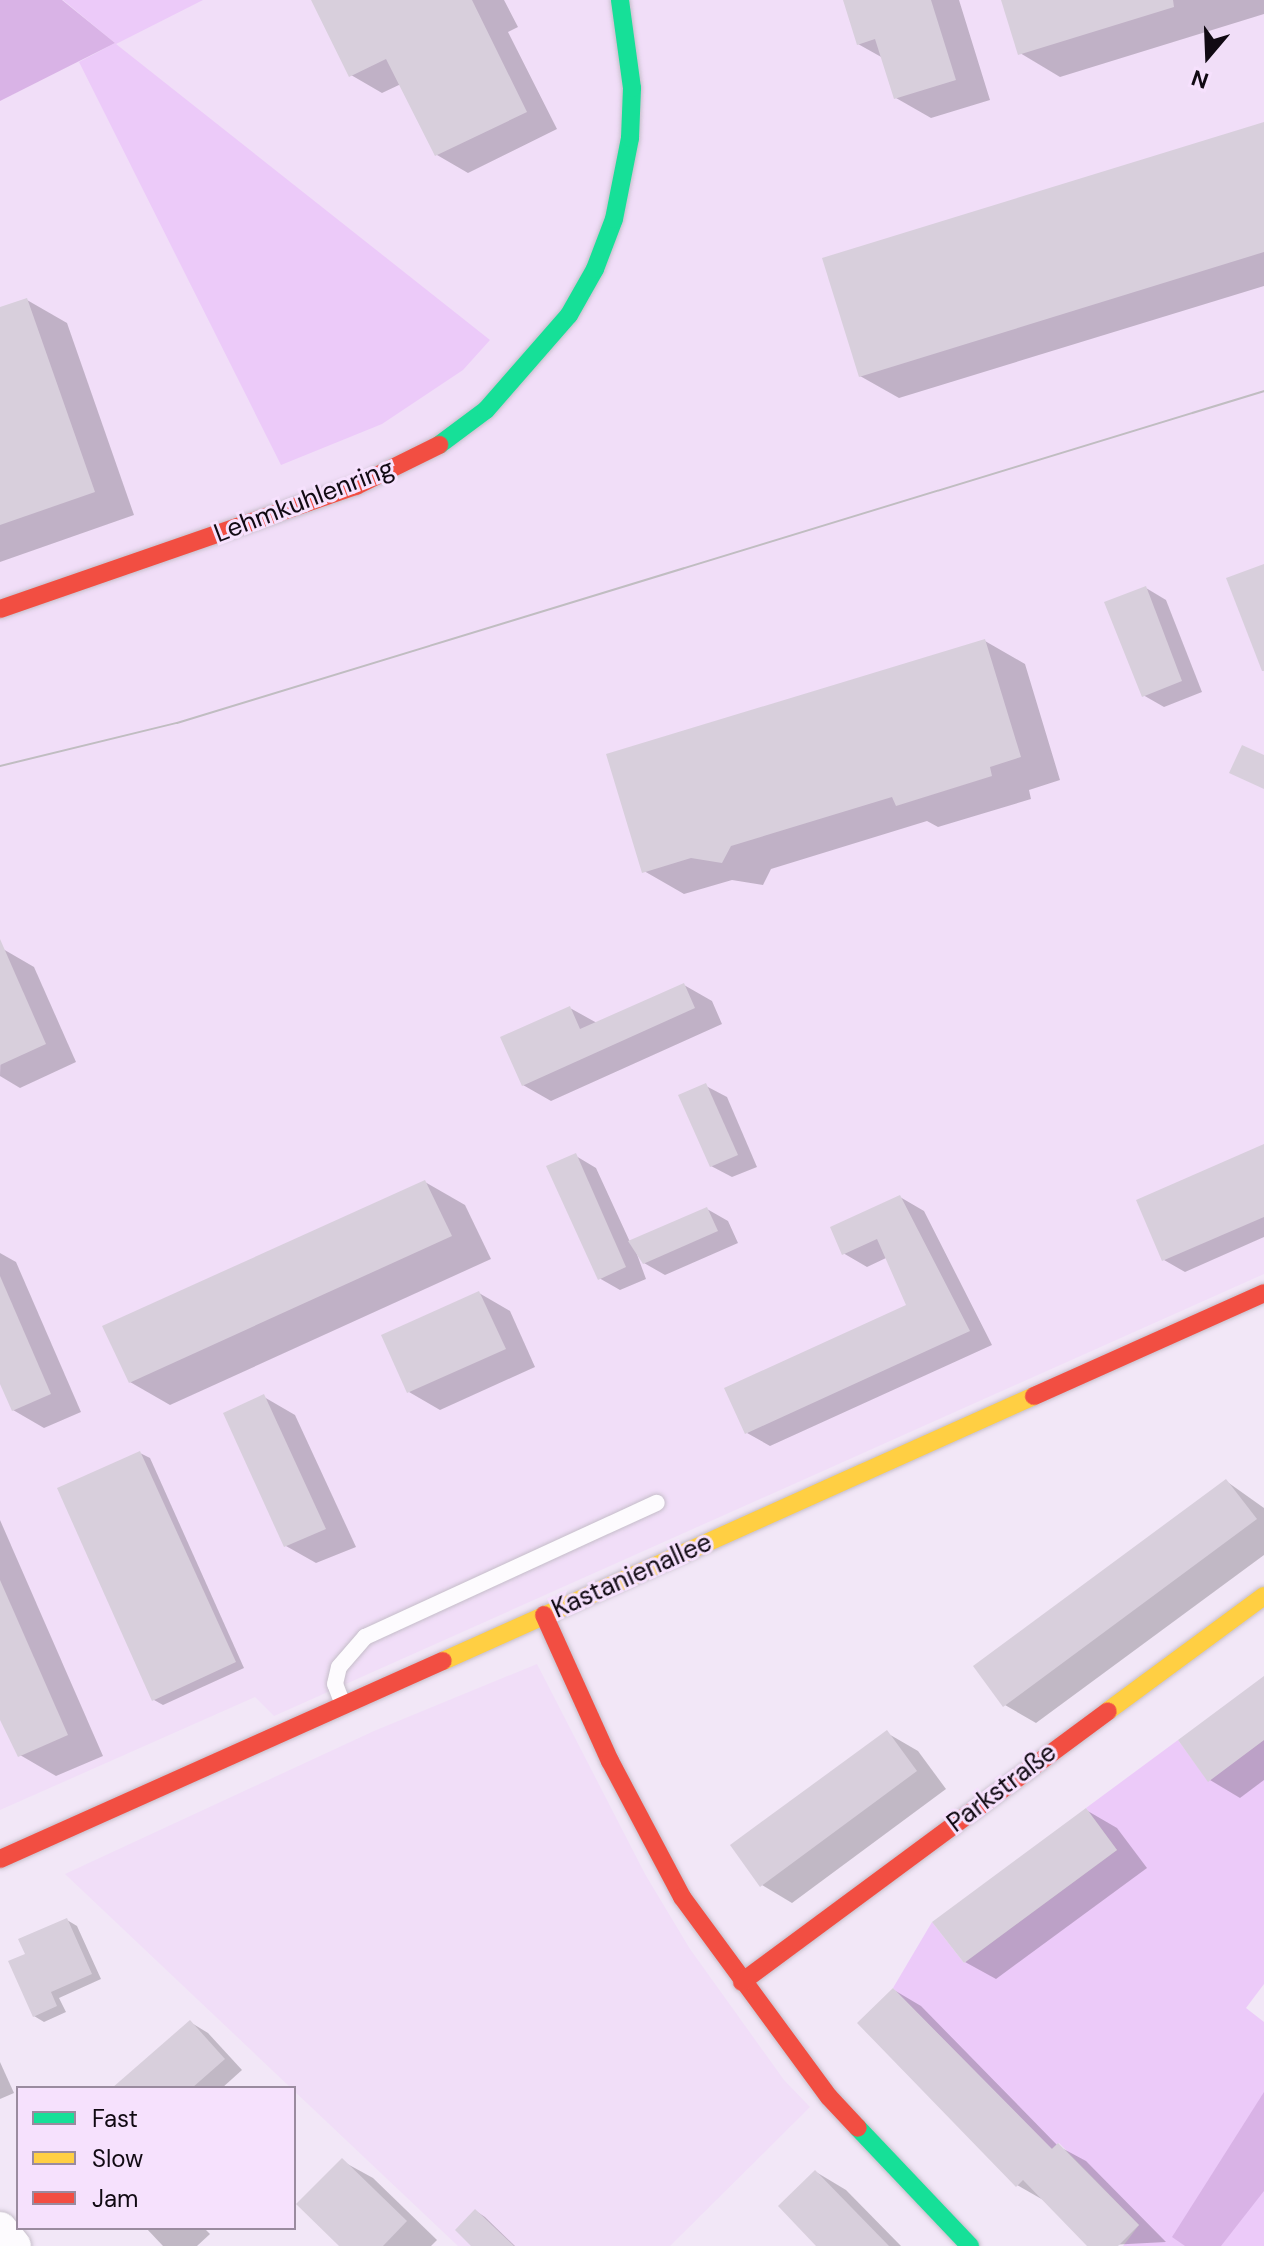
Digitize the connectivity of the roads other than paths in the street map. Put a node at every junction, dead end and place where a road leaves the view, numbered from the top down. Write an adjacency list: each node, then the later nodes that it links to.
1 (620, 0): 2 (street, Lehmkuhlenring)
2 (0, 609)
3 (1264, 1293): 6 (street, Kastanienallee)
4 (657, 1503): 7 (lane)
5 (1264, 1596): 9 (street, Parkstraße)
6 (544, 1615): 7 (street, Kastanienallee); 9 (street)
7 (343, 1705): 8 (street, Kastanienallee)
8 (0, 1859)
9 (742, 1982): 12 (street)
10 (0, 2229): 11 (street)
11 (14, 2246)
12 (970, 2246)

